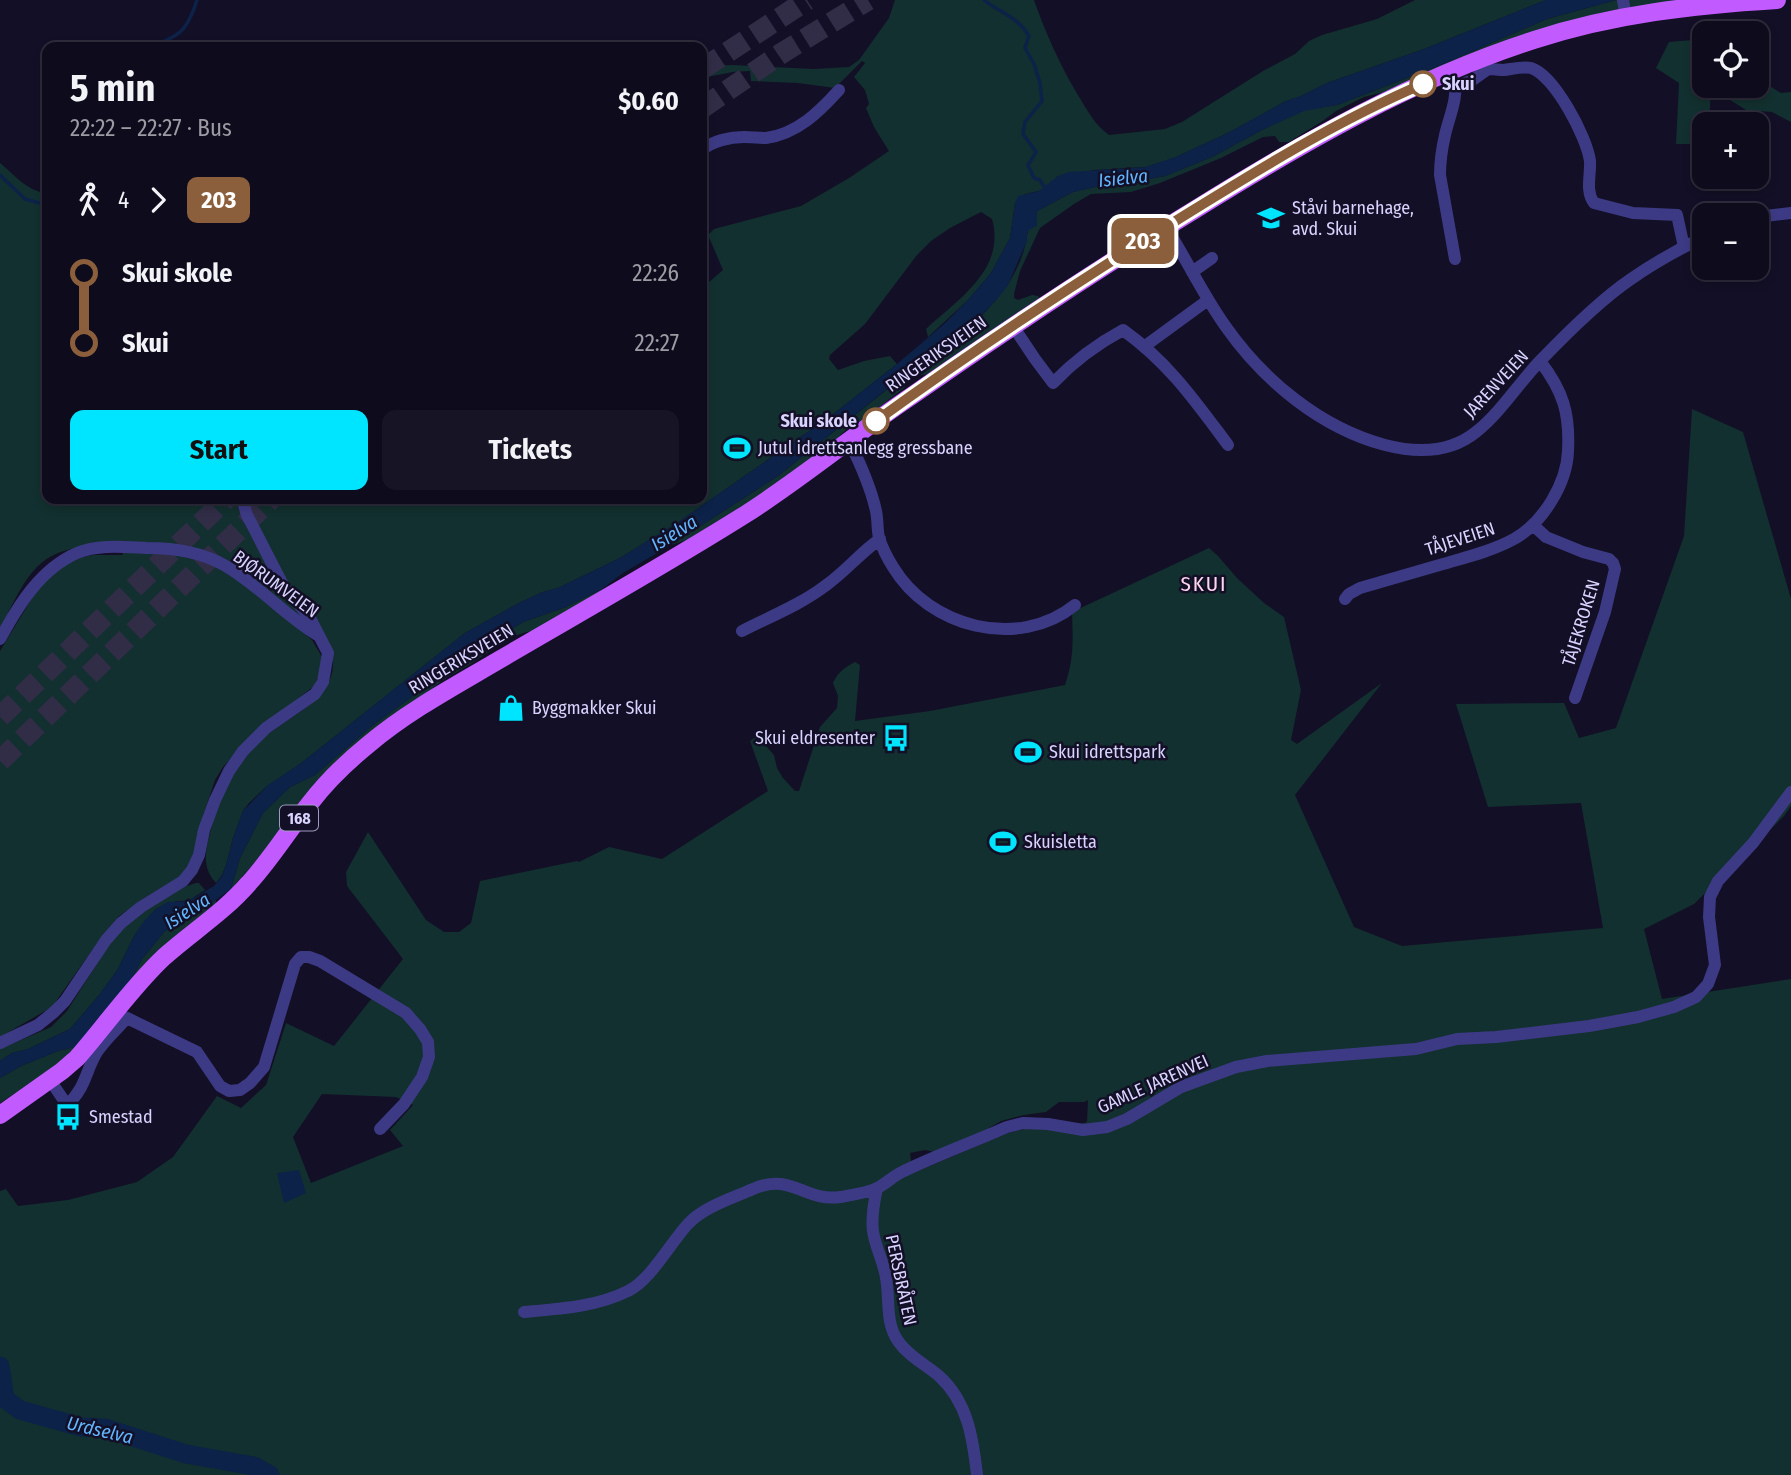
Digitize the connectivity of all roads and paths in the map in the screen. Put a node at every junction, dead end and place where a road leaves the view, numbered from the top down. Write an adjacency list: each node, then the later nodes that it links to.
1 (1777, 0): 2 (main road, RINGERIKSVEIEN / 168)
2 (1624, 6): 3 (main road, RINGERIKSVEIEN / 168)
3 (1454, 78): 8 (main road, RINGERIKSVEIEN / 168); 10 (street); 12 (street)
4 (839, 90): 5 (street)
5 (707, 146)
6 (1791, 213): 7 (street)
7 (1769, 216)
8 (1166, 227): 13 (street, JARENVEIEN); 15 (main road, RINGERIKSVEIEN / 168)
9 (1692, 243): 10 (street, JARENVEIEN)
10 (1684, 247): 17 (street, JARENVEIEN)
11 (1212, 258): 13 (street)
12 (1455, 259)
13 (1192, 272): 14 (street, JARENVEIEN)
14 (1208, 300): 16 (street); 17 (street, JARENVEIEN)
15 (1013, 326): 16 (street); 18 (main road, RINGERIKSVEIEN / 168)
16 (1145, 346): 19 (street)
17 (1540, 361): 21 (street, TÅJEVEIEN)
18 (849, 441): 22 (street); 31 (main road, RINGERIKSVEIEN / 168)
19 (1228, 445)
20 (244, 504): 26 (street)
21 (1533, 525): 23 (street, TÅJEVEIEN); 28 (street, TÅJEKROKEN)
22 (880, 539): 24 (street); 25 (street)
23 (1345, 598)
24 (1075, 606)
25 (742, 631)
26 (319, 636): 27 (street, BJØRUMVEIEN); 30 (street, BJØRUMVEIEN)
27 (0, 639)
28 (1575, 698)
29 (1791, 792): 34 (street, GAMLE JARENVEI)
30 (0, 1043)
31 (50, 1080): 32 (main road, RINGERIKSVEIEN / 168); 33 (street)
32 (0, 1115)
33 (380, 1129)
34 (877, 1188): 35 (street, GAMLE JARENVEI); 36 (street, PERSBRÅTEN)
35 (524, 1312)
36 (977, 1475)

